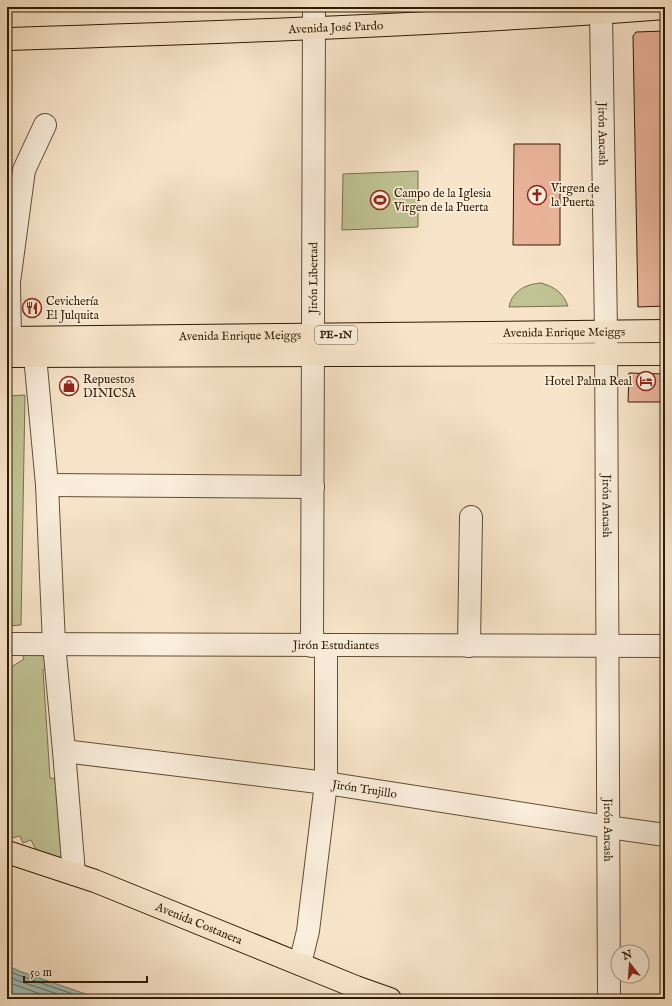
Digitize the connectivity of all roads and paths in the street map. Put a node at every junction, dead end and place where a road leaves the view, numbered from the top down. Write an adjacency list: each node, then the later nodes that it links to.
1 (314, 7): 4 (street, Jirón Libertad)
2 (665, 8): 3 (main road, Avenida José Pardo)
3 (601, 13): 4 (main road, Avenida José Pardo); 8 (street, Jirón Ancash)
4 (315, 29): 5 (main road, Avenida José Pardo); 10 (street, Jirón Libertad)
5 (7, 39)
6 (45, 125): 9 (street)
7 (665, 331): 8 (main road, Avenida Enrique Meiggs / PE-1N)
8 (606, 332): 10 (main road, Avenida Enrique Meiggs / PE-1N); 11 (street, Jirón Ancash)
9 (8, 344): 10 (main road, Avenida Enrique Meiggs / PE-1N); 13 (main road, Avenida Enrique Meiggs / PE-1N)
10 (314, 345): 11 (main road, Avenida Enrique Meiggs / PE-1N); 13 (main road, Avenida Enrique Meiggs / PE-1N); 15 (street, Jirón Libertad)
11 (605, 354): 12 (main road, Avenida Enrique Meiggs / PE-1N); 21 (street, Jirón Ancash)
12 (665, 354)
13 (35, 356): 14 (street)
14 (47, 485): 15 (street); 18 (street)
15 (313, 487): 19 (street, Jirón Libertad)
16 (471, 517): 20 (street)
17 (7, 644): 18 (street, Jirón Estudiantes)
18 (54, 644): 19 (street, Jirón Estudiantes); 23 (street)
19 (319, 646): 20 (street, Jirón Estudiantes); 24 (street, Jirón Libertad)
20 (469, 646): 21 (street, Jirón Estudiantes)
21 (607, 646): 22 (street, Jirón Estudiantes); 25 (street, Jirón Ancash)
22 (665, 646)
23 (64, 751): 24 (street, Jirón Trujillo); 28 (street)
24 (326, 783): 25 (street, Jirón Trujillo); 29 (street, Jirón Libertad)
25 (608, 827): 26 (street, Jirón Trujillo); 31 (street, Jirón Ancash)
26 (665, 835)
27 (7, 852): 28 (main road, Avenida Costanera)
28 (74, 874): 29 (main road, Avenida Costanera)
29 (300, 964): 30 (main road, Avenida Costanera)
30 (390, 999)
31 (609, 999)

